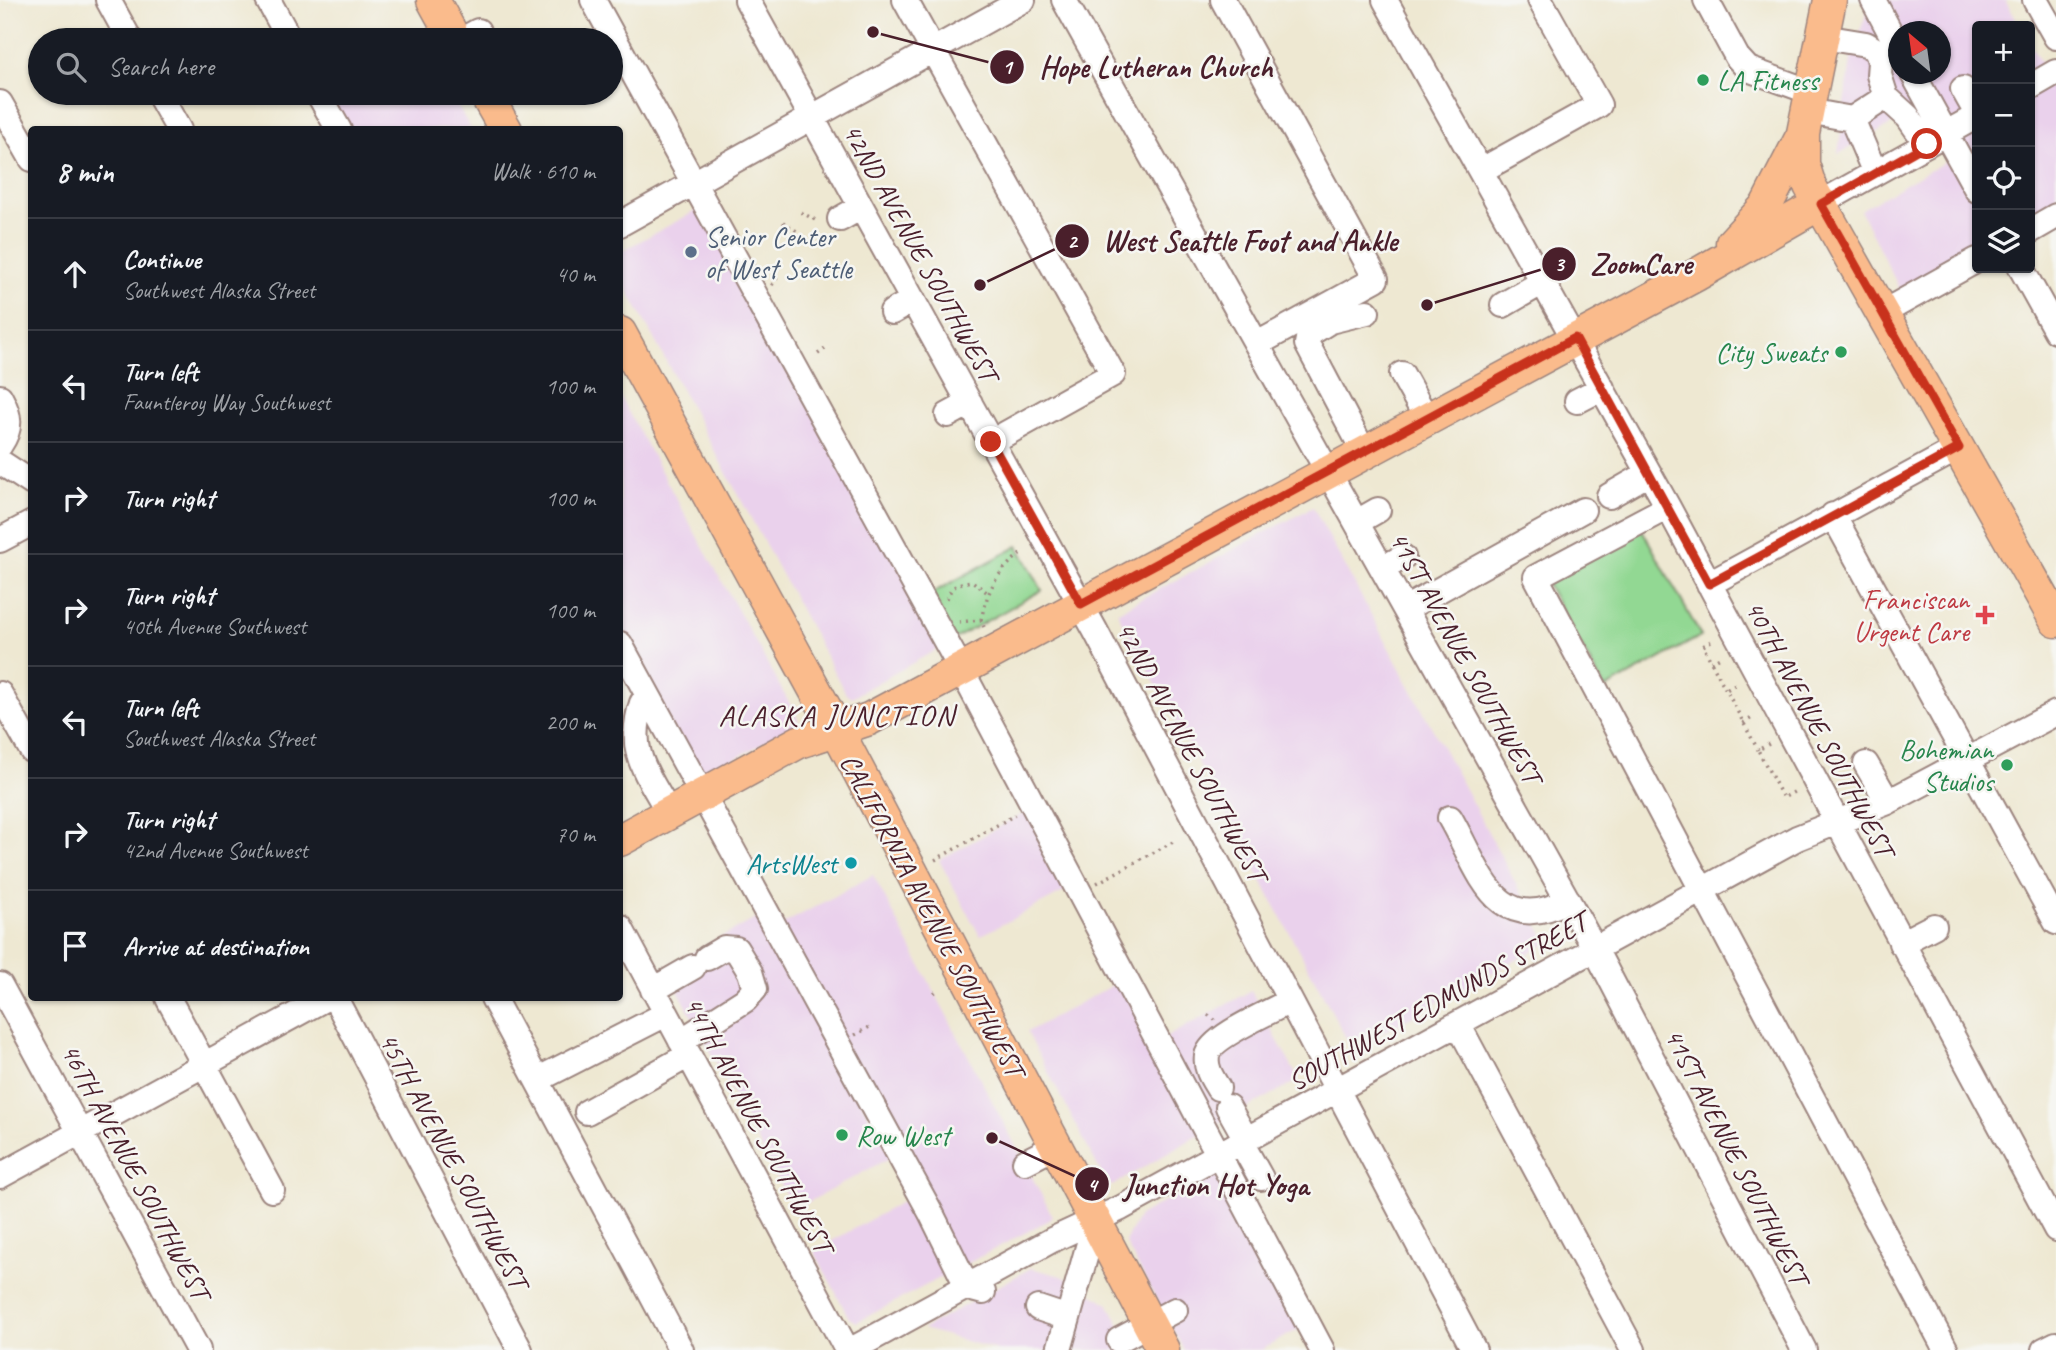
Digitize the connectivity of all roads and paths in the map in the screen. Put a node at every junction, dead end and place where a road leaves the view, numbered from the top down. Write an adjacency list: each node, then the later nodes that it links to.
1 (108, 0): 17 (street)
2 (268, 0): 18 (street)
3 (433, 0): 19 (main road)
4 (593, 0): 20 (street)
5 (747, 0): 36 (street, 42ND AVENUE SOUTHWEST)
6 (905, 0): 23 (street)
7 (1023, 0): 23 (street)
8 (1064, 0): 67 (street, 41ST AVENUE SOUTHWEST)
9 (1223, 0): 67 (street)
10 (1385, 0): 44 (street, 40TH AVENUE SOUTHWEST)
11 (1540, 0): 44 (street)
12 (1706, 0): 35 (street)
13 (1830, 0): 21 (main road)
14 (1873, 0): 16 (street)
15 (2035, 0): 22 (street)
16 (1888, 27)
17 (123, 28)
18 (283, 28)
19 (457, 28)
20 (605, 28)
21 (1823, 37): 29 (street); 35 (main road)
22 (2056, 37)
23 (934, 51): 36 (street); 75 (street)
24 (624, 72): 46 (street)
25 (2056, 72): 27 (street)
26 (1917, 84): 42 (street)
27 (2035, 84)
28 (1963, 89): 34 (street)
29 (1886, 97): 38 (street); 42 (street)
30 (0, 103): 43 (street)
31 (164, 105): 39 (street)
32 (325, 105): 40 (street)
33 (497, 105): 41 (main road)
34 (1972, 106)
35 (1807, 112): 38 (street); 48 (main road); 59 (main road)
36 (812, 118): 46 (street); 49 (street, 42ND AVENUE SOUTHWEST)
37 (1972, 118): 42 (street)
38 (1852, 119): 45 (street)
39 (176, 126)
40 (337, 126)
41 (505, 126)
42 (1937, 138): 45 (street); 47 (street)
43 (28, 152)
44 (1482, 170): 60 (street, 40TH AVENUE SOUTHWEST)
45 (1875, 173): 48 (street)
46 (696, 183): 53 (street); 103 (street)
47 (1971, 188)
48 (1821, 204): 59 (main road); 63 (main road)
49 (862, 207): 52 (street); 75 (street, 42ND AVENUE SOUTHWEST)
50 (801, 212): 52 (path)
51 (2056, 216): 55 (street)
52 (828, 220)
53 (623, 222)
54 (783, 222): 56 (path)
55 (2035, 228)
56 (798, 232)
57 (1972, 263): 63 (street)
58 (2024, 273): 64 (street)
59 (1696, 275): 65 (main road)
60 (1543, 282): 61 (street); 65 (street, 40TH AVENUE SOUTHWEST)
61 (1503, 305)
62 (1367, 312): 78 (street)
63 (1882, 313): 77 (main road)
64 (2056, 331)
65 (1575, 338): 71 (street, 40TH AVENUE SOUTHWEST); 74 (main road)
66 (623, 339): 111 (main road, CALIFORNIA AVENUE SOUTHWEST)
67 (1259, 343): 80 (street, 41ST AVENUE SOUTHWEST)
68 (826, 348): 69 (path)
69 (818, 354)
70 (1402, 374): 74 (street)
71 (1602, 388): 73 (street); 81 (street, 40TH AVENUE SOUTHWEST)
72 (0, 397): 76 (street)
73 (1577, 401)
74 (1427, 419): 78 (main road)
75 (991, 442): 92 (street, 42ND AVENUE SOUTHWEST)
76 (0, 445)
77 (1959, 448): 86 (street); 97 (main road)
78 (1364, 452): 80 (main road)
79 (0, 462): 82 (street)
80 (1329, 471): 92 (main road); 94 (street, 41ST AVENUE SOUTHWEST)
81 (1649, 473): 83 (street); 84 (street, 40TH AVENUE SOUTHWEST)
82 (28, 480)
83 (1609, 496)
84 (1668, 506): 90 (street, 40TH AVENUE SOUTHWEST); 128 (street)
85 (1583, 510): 94 (street)
86 (1833, 515): 90 (street); 115 (street)
87 (28, 525): 88 (street)
88 (0, 540)
89 (1024, 552): 91 (path)
90 (1709, 584): 123 (street, 40TH AVENUE SOUTHWEST)
91 (988, 593): 93 (path); 96 (path)
92 (1081, 604): 103 (main road); 141 (street, 42ND AVENUE SOUTHWEST)
93 (946, 608)
94 (1405, 609): 129 (street, 41ST AVENUE SOUTHWEST)
95 (955, 620): 96 (path)
96 (981, 620): 98 (path)
97 (2056, 621)
98 (984, 626)
99 (1711, 641): 102 (path)
100 (623, 650): 107 (street)
101 (1720, 657): 102 (path)
102 (1711, 662): 105 (path)
103 (961, 669): 111 (main road); 120 (street)
104 (1735, 685): 105 (path)
105 (1726, 690): 110 (path)
106 (0, 694): 112 (street)
107 (649, 699): 118 (street); 121 (street)
108 (2056, 713): 115 (street, SOUTHWEST EDMUNDS STREET)
109 (1754, 717): 110 (path)
110 (1742, 723): 114 (path)
111 (837, 730): 118 (main road); 151 (main road, CALIFORNIA AVENUE SOUTHWEST)
112 (28, 744)
113 (1769, 744): 114 (path)
114 (1758, 750): 117 (path)
115 (1967, 761): 119 (street, SOUTHWEST EDMUNDS STREET); 130 (street)
116 (1866, 764): 119 (street)
117 (1794, 792)
118 (702, 795): 121 (main road); 159 (street)
119 (1888, 802): 123 (street, SOUTHWEST EDMUNDS STREET)
120 (1033, 805): 126 (path); 152 (street)
121 (669, 813): 124 (main road)
122 (1450, 818): 129 (street)
123 (1836, 823): 128 (street, SOUTHWEST EDMUNDS STREET); 133 (street, 40TH AVENUE SOUTHWEST)
124 (623, 839)
125 (1172, 842): 127 (path)
126 (935, 860)
127 (1095, 885)
128 (1702, 890): 134 (street, SOUTHWEST EDMUNDS STREET); 174 (street)
129 (1568, 900): 134 (street, 41ST AVENUE SOUTHWEST)
130 (2056, 922)
131 (1934, 926): 133 (street)
132 (623, 933): 136 (street, 44TH AVENUE SOUTHWEST)
133 (1901, 943): 158 (street, 40TH AVENUE SOUTHWEST)
134 (1595, 948): 143 (street, SOUTHWEST EDMUNDS STREET); 173 (street, 41ST AVENUE SOUTHWEST)
135 (0, 985): 149 (street, 46TH AVENUE SOUTHWEST)
136 (653, 990): 142 (street, 44TH AVENUE SOUTHWEST); 144 (street)
137 (170, 1001): 145 (street)
138 (320, 1001): 145 (street)
139 (337, 1001): 166 (street, 45TH AVENUE SOUTHWEST)
140 (494, 1001): 146 (street)
141 (1290, 1001): 147 (street, 42ND AVENUE SOUTHWEST); 150 (street)
142 (666, 1014): 144 (street, 44TH AVENUE SOUTHWEST); 146 (street)
143 (1458, 1024): 147 (street, SOUTHWEST EDMUNDS STREET); 172 (street)
144 (695, 1058): 148 (street); 168 (street, 44TH AVENUE SOUTHWEST)
145 (204, 1063): 149 (street); 156 (street)
146 (537, 1080): 167 (street)
147 (1337, 1090): 150 (street, SOUTHWEST EDMUNDS STREET); 171 (street, 42ND AVENUE SOUTHWEST)
148 (587, 1112)
149 (80, 1131): 154 (street); 165 (street, 46TH AVENUE SOUTHWEST)
150 (1244, 1141): 152 (street, SOUTHWEST EDMUNDS STREET); 155 (street)
151 (1056, 1146): 153 (street); 157 (main road, CALIFORNIA AVENUE SOUTHWEST)
152 (1217, 1155): 157 (street, SOUTHWEST EDMUNDS STREET); 170 (street)
153 (1025, 1162)
154 (0, 1176)
155 (1261, 1178)
156 (272, 1190)
157 (1095, 1222): 159 (street, SOUTHWEST EDMUNDS STREET); 161 (street); 162 (main road, CALIFORNIA AVENUE SOUTHWEST)
158 (2056, 1229)
159 (978, 1291): 168 (street, SOUTHWEST EDMUNDS STREET)
160 (1038, 1308): 161 (street)
161 (1068, 1318): 169 (street)
162 (1162, 1328): 163 (street)
163 (1119, 1340)
164 (2056, 1343): 175 (street)
165 (198, 1350)
166 (520, 1350)
167 (681, 1350)
168 (849, 1350)
169 (1059, 1350)
170 (1322, 1350)
171 (1474, 1350)
172 (1633, 1350)
173 (1804, 1350)
174 (1947, 1350)
175 (2044, 1350)

